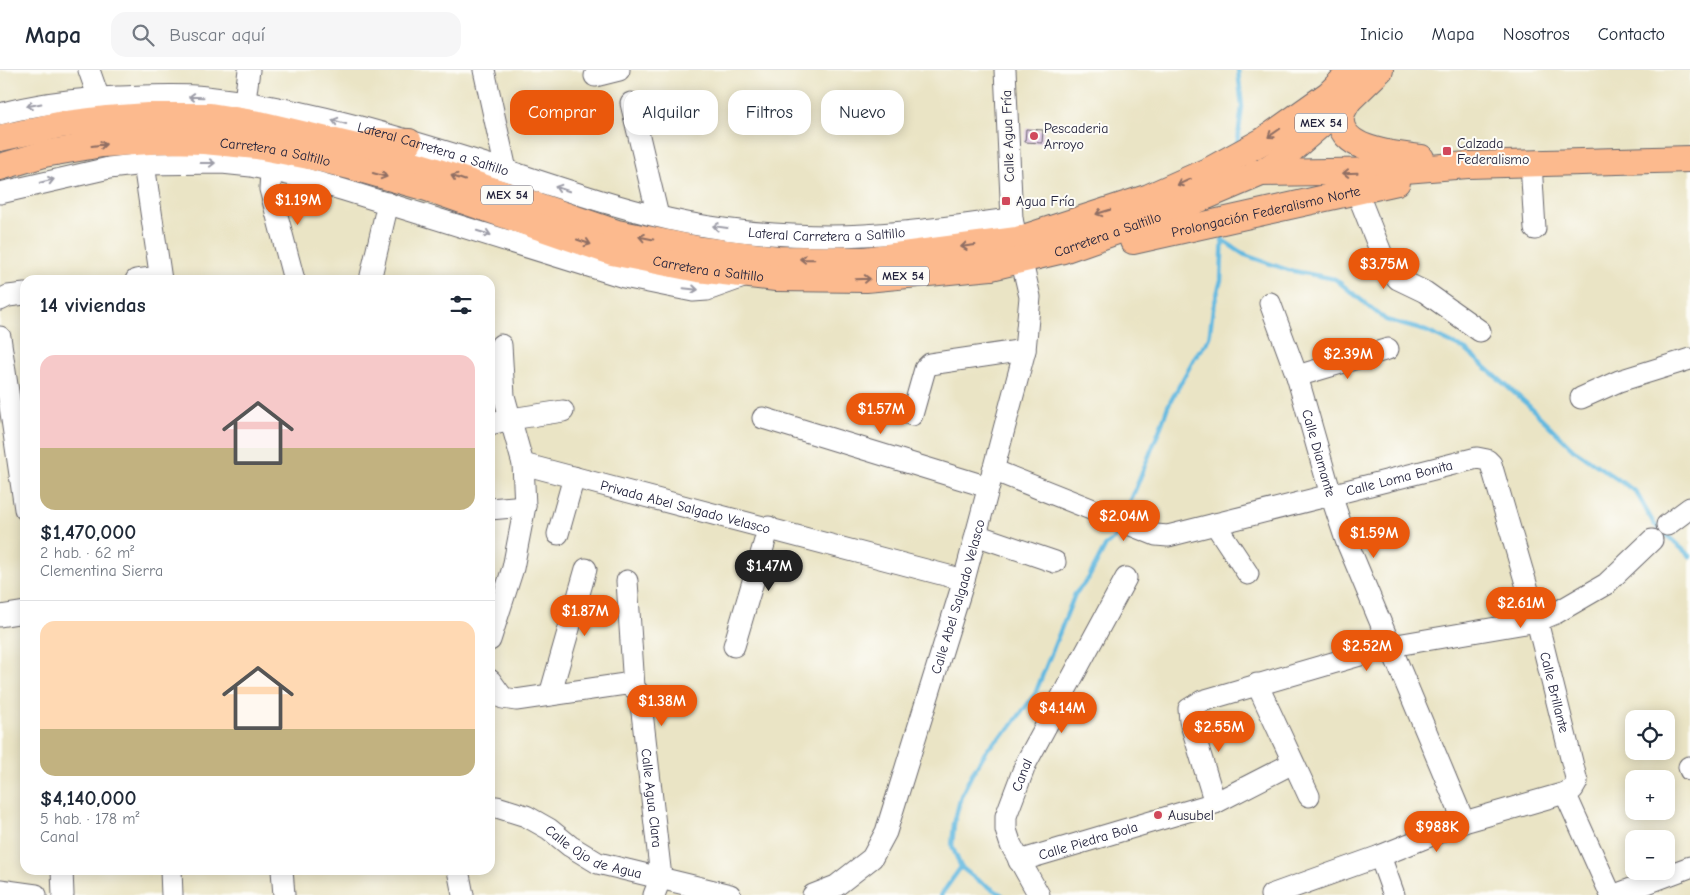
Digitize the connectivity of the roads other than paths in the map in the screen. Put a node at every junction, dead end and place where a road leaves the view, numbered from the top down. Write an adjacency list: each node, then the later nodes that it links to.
1 (89, 70): 10 (street)
2 (249, 70): 11 (street)
3 (484, 70): 24 (street)
4 (619, 70): 8 (street)
5 (1005, 70): 32 (street, Calle Agua Fría)
6 (1353, 70): 23 (main road, Carretera a Saltillo / MEX 54, one-way to 23)
7 (1380, 70): 9 (main road, Carretera a Saltillo / MEX 54)
8 (595, 76)
9 (1348, 101): 20 (main road); 23 (main road, Carretera a Saltillo / MEX 54)
10 (103, 109): 11 (main road, Carretera a Saltillo / MEX 54, one-way to 10); 12 (street, one-way to 12); 14 (main road, Carretera a Saltillo / MEX 54)
11 (243, 112): 15 (street, Lateral Carretera a Saltillo, one-way to 11); 16 (main road, Carretera a Saltillo / MEX 54)
12 (0, 114)
13 (639, 135): 29 (street)
14 (0, 138)
15 (409, 142): 16 (main road); 24 (street, Lateral Carretera a Saltillo)
16 (360, 148): 32 (main road, Carretera a Saltillo / MEX 54, one-way to 16)
17 (1690, 159): 18 (main road, Prolongación Federalismo Norte)
18 (1531, 163): 20 (main road, Prolongación Federalismo Norte); 31 (street)
19 (144, 164): 25 (street, one-way to 25); 27 (street, one-way to 19); 33 (street)
20 (1468, 165): 23 (main road, Prolongación Federalismo Norte, one-way to 23); 26 (main road, Prolongación Federalismo Norte)
21 (0, 167): 36 (main road, Carretera a Saltillo / MEX 54, one-way to 36)
22 (1212, 169): 23 (main road, Prolongación Federalismo Norte); 30 (main road, Carretera a Saltillo / MEX 54, one-way to 30)
23 (1249, 169): 30 (main road, Carretera a Saltillo / MEX 54)
24 (506, 170): 29 (street, Lateral Carretera a Saltillo, one-way to 24)
25 (271, 171): 28 (street); 34 (street)
26 (1357, 192): 30 (main road, Prolongación Federalismo Norte); 40 (street)
27 (0, 193)
28 (388, 203): 35 (street); 36 (street, one-way to 36)
29 (658, 216): 32 (street, Lateral Carretera a Saltillo, one-way to 29)
30 (1156, 216): 32 (main road, Carretera a Saltillo / MEX 54, one-way to 32); 32 (main road, Carretera a Saltillo / MEX 54)
31 (1535, 229)
32 (1017, 240): 36 (main road, Carretera a Saltillo / MEX 54, one-way to 32); 44 (street, Calle Abel Salgado Velasco)
33 (161, 275)
34 (293, 275)
35 (371, 275)
36 (750, 275)
37 (20, 295): 38 (street)
38 (0, 300)
39 (1270, 303): 46 (street, Calle Diamante)
40 (1480, 331)
41 (0, 337): 55 (street)
42 (501, 344): 51 (street)
43 (1388, 349): 46 (street)
44 (1025, 350): 49 (street); 57 (street, Calle Abel Salgado Velasco)
45 (1690, 359): 47 (street)
46 (1297, 376): 58 (street, Calle Diamante)
47 (1582, 398)
48 (563, 411): 51 (street)
49 (912, 415)
50 (763, 418): 57 (street)
51 (511, 419): 52 (street); 54 (street)
52 (495, 423)
53 (1487, 460): 58 (street, Calle Loma Bonita); 74 (street, Calle Brillante)
54 (523, 464): 56 (street, Privada Abel Salgado Velasco); 59 (street)
55 (20, 475)
56 (574, 477): 63 (street, Privada Abel Salgado Velasco); 64 (street)
57 (991, 478): 62 (street, Calle Loma Bonita); 65 (street, Calle Abel Salgado Velasco)
58 (1331, 495): 62 (street, Calle Loma Bonita); 77 (street, Calle Diamante)
59 (525, 506): 61 (street); 75 (street)
60 (1690, 508): 74 (street)
61 (495, 509)
62 (1215, 524): 68 (street)
63 (769, 527): 70 (street, Privada Abel Salgado Velasco); 76 (street)
64 (558, 534)
65 (976, 535): 66 (street); 70 (street, Calle Abel Salgado Velasco)
66 (1054, 562)
67 (586, 569): 81 (street)
68 (1248, 574)
69 (1126, 578): 89 (street, Canal)
70 (964, 580): 104 (street, Calle Abel Salgado Velasco)
71 (627, 581): 80 (street, Calle Agua Clara)
72 (20, 613): 73 (street)
73 (0, 616)
74 (1537, 620): 77 (street); 83 (street, Calle Brillante)
75 (495, 624)
76 (734, 646)
77 (1391, 646): 78 (street); 87 (street, Calle Diamante)
78 (1258, 684): 82 (street); 85 (street)
79 (495, 687): 81 (street)
80 (634, 687): 81 (street); 95 (street, Calle Agua Clara)
81 (550, 695)
82 (1293, 762): 84 (street); 85 (street, Calle Piedra Bola)
83 (1571, 787): 87 (street); 107 (street, Calle Brillante)
84 (1308, 796)
85 (1215, 803): 89 (street, Calle Piedra Bola)
86 (495, 807): 95 (street, Calle Ojo de Agua)
87 (1464, 822): 88 (street)
88 (1380, 856): 97 (street); 106 (street)
89 (1019, 861): 105 (street, Canal)
90 (1690, 867): 108 (street)
91 (62, 875): 99 (street)
92 (171, 875): 100 (street)
93 (282, 875): 101 (street)
94 (459, 875): 102 (street)
95 (657, 886): 103 (street, Calle Ojo de Agua)
96 (0, 890): 98 (street)
97 (1278, 894)
98 (36, 895)
99 (63, 895)
100 (172, 895)
101 (284, 895)
102 (463, 895)
103 (730, 895)
104 (813, 895)
105 (1039, 895)
106 (1394, 895)
107 (1611, 895)
108 (1615, 895)

